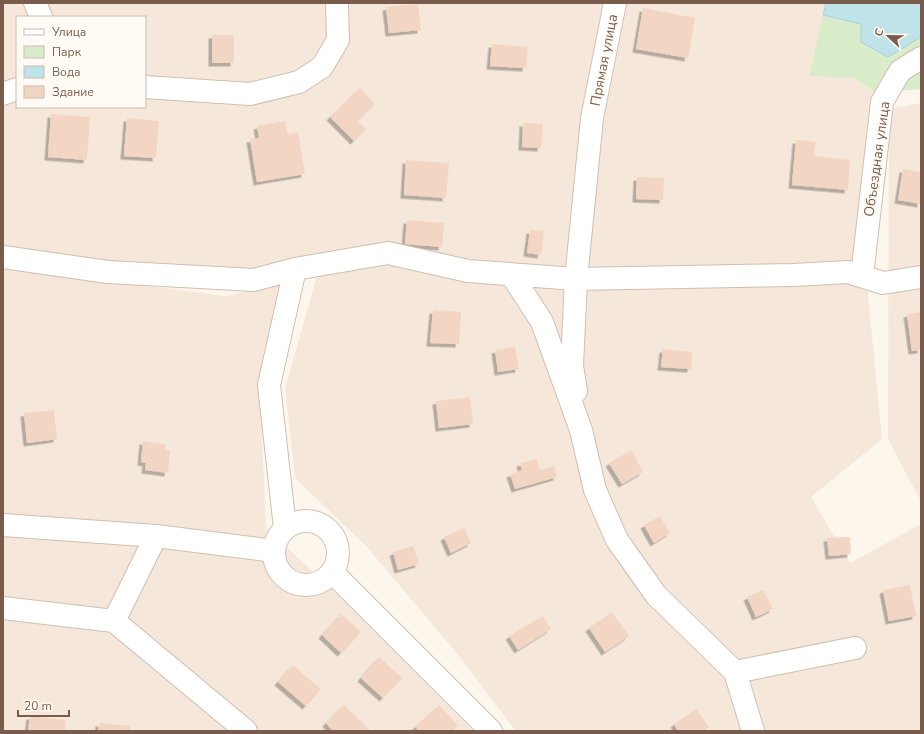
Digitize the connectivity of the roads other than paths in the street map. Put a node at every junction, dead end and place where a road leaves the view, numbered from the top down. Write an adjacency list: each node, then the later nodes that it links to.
1 (35, 3): 4 (street)
2 (337, 3): 6 (street)
3 (615, 3): 14 (street, Прямая улица)
4 (41, 16)
5 (921, 58): 12 (street, Объездная улица)
6 (146, 87)
7 (16, 89): 8 (street)
8 (3, 94)
9 (3, 258): 10 (street)
10 (295, 269): 11 (street); 17 (street)
11 (511, 274): 14 (street); 15 (street)
12 (862, 276): 13 (street); 14 (street)
13 (921, 277)
14 (576, 279): 15 (street, Прямая улица)
15 (581, 430): 24 (street)
16 (3, 525): 18 (street)
17 (285, 528): 19 (street); 20 (street)
18 (156, 536): 19 (street); 22 (street)
19 (274, 551): 20 (street)
20 (332, 572): 26 (street)
21 (3, 608): 22 (street)
22 (114, 621): 25 (street)
23 (855, 648): 24 (street)
24 (735, 672): 27 (street)
25 (246, 731)
26 (491, 731)
27 (752, 731)

